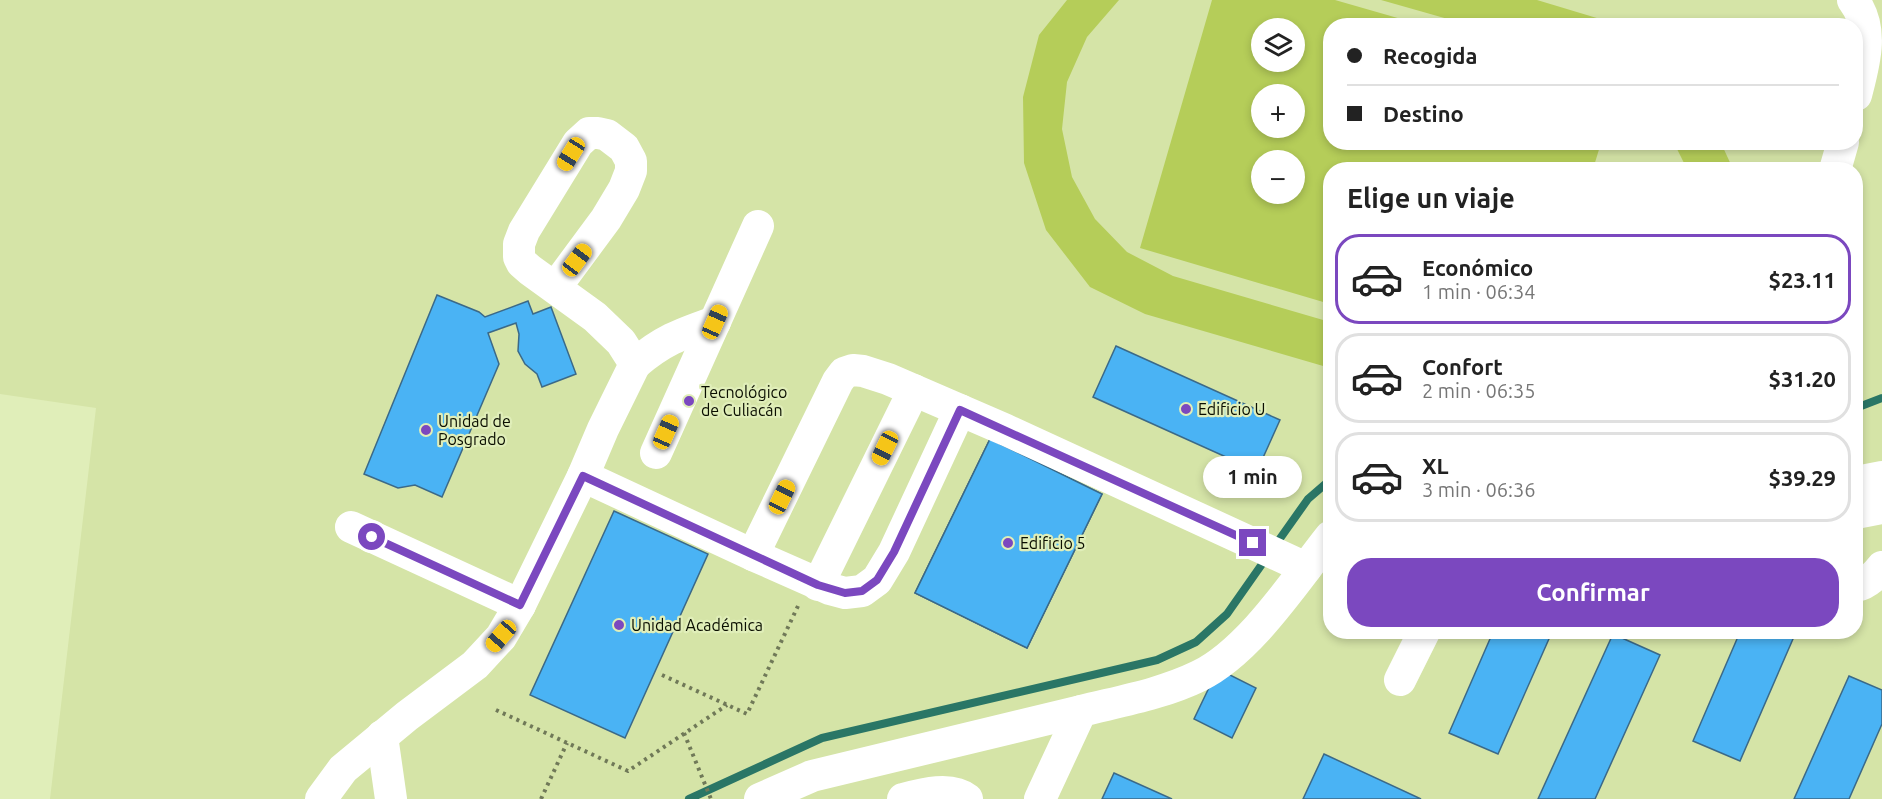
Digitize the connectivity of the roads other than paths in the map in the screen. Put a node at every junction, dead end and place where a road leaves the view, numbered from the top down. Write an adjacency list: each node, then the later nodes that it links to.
1 (1853, 0): 2 (lane)
2 (1863, 67)
3 (758, 226): 5 (lane)
4 (555, 288): 4 (lane); 6 (lane)
5 (715, 322): 6 (lane); 9 (lane)
6 (635, 364): 10 (lane)
7 (914, 390): 8 (lane); 17 (lane); 20 (lane)
8 (960, 410): 18 (lane); 20 (lane)
9 (656, 453)
10 (583, 476): 17 (lane); 22 (lane)
11 (1882, 477): 12 (lane)
12 (1863, 481)
13 (1882, 508): 14 (lane)
14 (1863, 512)
15 (351, 528): 22 (lane)
16 (1323, 543): 18 (lane)
17 (753, 555): 20 (lane)
18 (1299, 565): 25 (lane)
19 (1882, 567): 21 (lane)
20 (814, 583)
21 (1863, 584)
22 (520, 605): 26 (lane)
23 (1420, 639): 24 (lane)
24 (1400, 680)
25 (1081, 711): 29 (lane); 32 (lane)
26 (382, 736): 27 (lane); 28 (lane)
27 (321, 799)
28 (391, 799)
29 (762, 799)
30 (903, 799): 31 (lane)
31 (967, 799)
32 (1040, 799)

